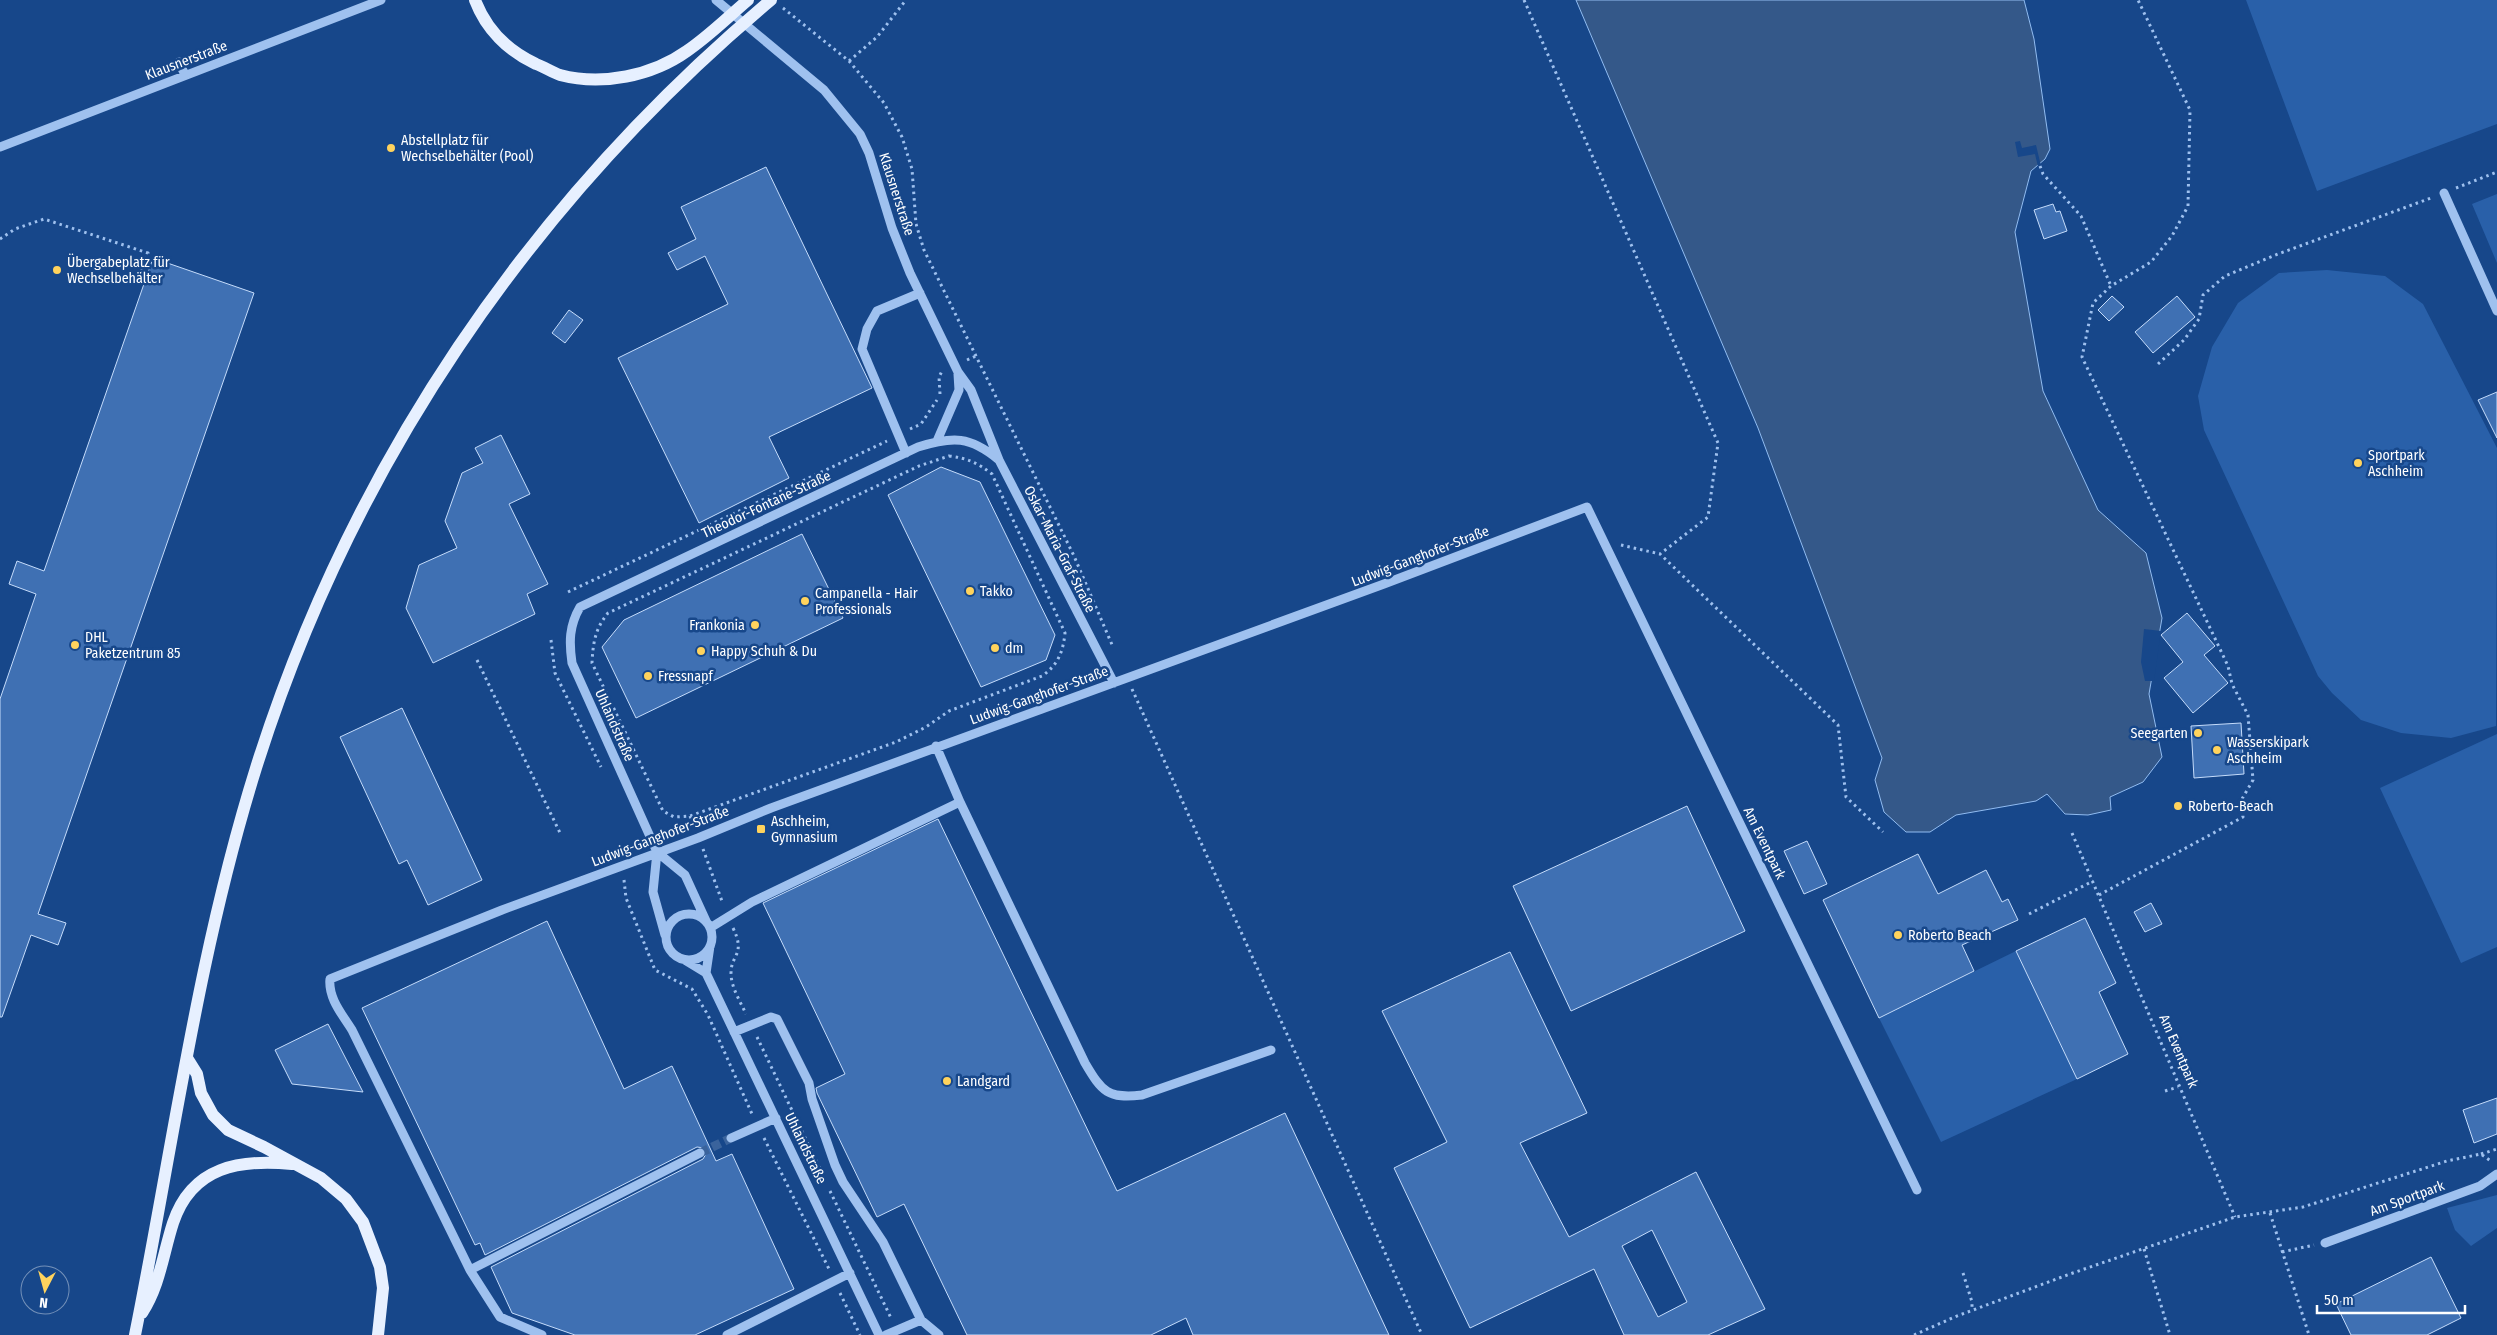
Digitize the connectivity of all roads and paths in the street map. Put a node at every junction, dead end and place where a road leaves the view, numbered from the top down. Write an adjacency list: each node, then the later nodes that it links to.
1 (381, 0): 11 (street, Klausnerstraße)
2 (475, 0): 4 (main road)
3 (716, 0): 19 (street, Klausnerstraße)
4 (748, 0)
5 (906, 0): 9 (path)
6 (1524, 0): 30 (path)
7 (2138, 0): 18 (path)
8 (775, 3): 9 (path); 58 (main road)
9 (849, 61): 33 (path)
10 (179, 62): 11 (street)
11 (185, 76): 12 (street, Klausnerstraße)
12 (0, 147)
13 (2040, 166): 18 (path)
14 (2497, 172): 15 (path)
15 (2444, 193): 20 (street); 21 (path)
16 (0, 238): 17 (path)
17 (146, 278)
18 (2111, 286): 47 (path)
19 (920, 293): 22 (street, Klausnerstraße); 23 (street)
20 (2497, 311)
21 (2158, 364)
22 (956, 369): 23 (path); 24 (street, Klausnerstraße); 27 (street, Klausnerstraße)
23 (899, 435): 26 (street); 31 (path)
24 (937, 441): 25 (street, Theodor-Fontane-Straße); 26 (street, Theodor-Fontane-Straße)
25 (967, 441): 27 (street, Oskar-Maria-Graf-Straße)
26 (906, 453): 32 (street, Theodor-Fontane-Straße)
27 (999, 460): 36 (street, Oskar-Maria-Graf-Straße)
28 (1587, 507): 29 (street, Am Eventpark); 35 (street, Ludwig-Ganghofer-Straße)
29 (1604, 540): 30 (path); 72 (street, Am Eventpark)
30 (1660, 554): 40 (path)
31 (568, 592)
32 (580, 607): 44 (street, Uhlandstraße)
33 (1115, 651)
34 (477, 660): 42 (path)
35 (1126, 677): 36 (street, Ludwig-Ganghofer-Straße); 94 (path)
36 (1114, 683): 37 (street, Ludwig-Ganghofer-Straße)
37 (936, 746): 38 (street); 43 (street, Ludwig-Ganghofer-Straße)
38 (960, 802): 49 (street); 57 (street)
39 (690, 816): 39 (path); 43 (path)
40 (1883, 832)
41 (2072, 833): 46 (path, Am Eventpark)
42 (562, 835)
43 (698, 838): 44 (street, Ludwig-Ganghofer-Straße); 49 (path)
44 (657, 852): 45 (street, Ludwig-Ganghofer-Straße); 50 (street, Uhlandstraße); 51 (street, Uhlandstraße)
45 (623, 865): 62 (path); 78 (street, Ludwig-Ganghofer-Straße)
46 (2093, 880): 47 (path, Am Eventpark); 48 (path)
47 (2099, 895): 59 (path, Am Eventpark)
48 (2029, 914)
49 (728, 917): 50 (street); 55 (path)
50 (708, 925): 51 (street); 52 (street, Uhlandstraße)
51 (666, 938): 53 (street, Uhlandstraße)
52 (710, 943): 53 (street); 54 (street, Uhlandstraße)
53 (683, 959): 54 (street, Uhlandstraße)
54 (706, 973): 56 (street, Uhlandstraße)
55 (751, 1025): 56 (street); 70 (path); 84 (street)
56 (734, 1032): 61 (street, Uhlandstraße)
57 (1271, 1050)
58 (186, 1058): 67 (main road); 83 (main road)
59 (2178, 1087): 60 (path); 74 (path, Am Eventpark)
60 (2164, 1091)
61 (776, 1118): 62 (street); 79 (street, Uhlandstraße)
62 (758, 1126): 63 (street); 81 (path)
63 (731, 1138)
64 (2497, 1149): 66 (path)
65 (700, 1153): 78 (street)
66 (2481, 1154): 68 (path); 73 (path)
67 (297, 1165): 83 (main road); 87 (main road)
68 (2497, 1165)
69 (2497, 1174): 75 (street, Am Sportpark)
70 (824, 1178)
71 (828, 1187): 85 (path)
72 (1917, 1190)
73 (2270, 1213): 74 (path); 77 (path)
74 (2235, 1217): 76 (path)
75 (2325, 1243): 77 (path)
76 (2144, 1249): 82 (path); 96 (path)
77 (2282, 1252): 97 (path)
78 (470, 1270): 88 (street)
79 (850, 1273): 81 (street); 91 (street, Uhlandstraße)
80 (1963, 1273): 82 (path)
81 (834, 1281): 89 (street); 90 (path)
82 (1972, 1310): 95 (path)
83 (138, 1318): 86 (main road)
84 (921, 1320): 85 (street); 93 (street)
85 (896, 1331): 92 (street)
86 (135, 1335)
87 (378, 1335)
88 (542, 1335)
89 (727, 1335)
90 (860, 1335)
91 (879, 1335)
92 (886, 1335)
93 (939, 1335)
94 (1422, 1335)
95 (1914, 1335)
96 (2170, 1335)
97 (2309, 1335)

